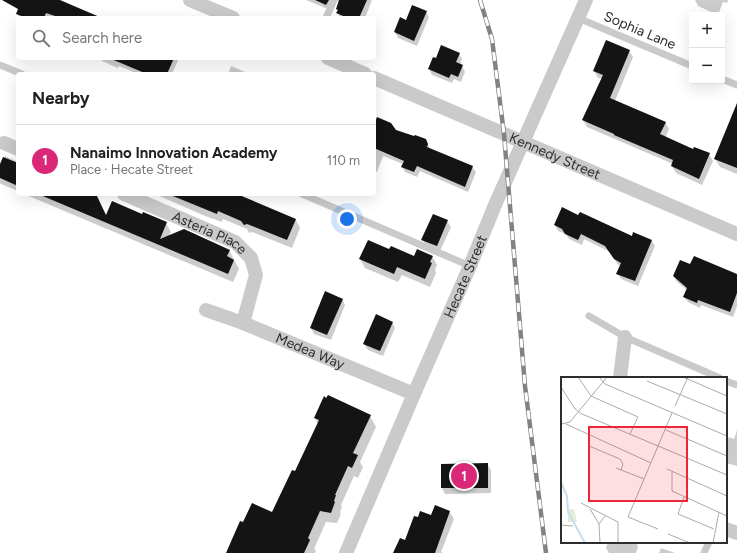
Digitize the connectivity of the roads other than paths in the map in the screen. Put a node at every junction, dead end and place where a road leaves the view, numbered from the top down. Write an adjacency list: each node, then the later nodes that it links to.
1 (190, 0): 4 (street)
2 (334, 0): 5 (lane)
3 (586, 0): 6 (street, Hecate Street)
4 (228, 16)
5 (327, 16)
6 (578, 18): 9 (lane, Sophia Lane); 15 (street, Hecate Street)
7 (333, 60): 11 (street)
8 (0, 65): 10 (lane)
9 (689, 65)
10 (17, 72)
11 (360, 72)
12 (376, 79): 15 (street, Kennedy Street)
13 (725, 80): 14 (lane)
14 (737, 86)
15 (523, 142): 20 (street, Kennedy Street); 21 (street, Hecate Street)
16 (4, 143): 17 (street)
17 (16, 148)
18 (129, 196): 24 (street, Asteria Place)
19 (307, 196): 21 (lane)
20 (737, 234)
21 (470, 266): 30 (street, Hecate Street)
22 (206, 310): 24 (street, Medea Way)
23 (589, 316): 25 (lane)
24 (243, 323): 30 (street, Medea Way)
25 (624, 337): 26 (street); 27 (lane)
26 (620, 377)
27 (718, 377)
28 (727, 381): 29 (lane)
29 (737, 385)
30 (414, 394): 34 (street, Hecate Street)
31 (727, 529): 32 (street)
32 (737, 533)
33 (709, 543): 35 (lane)
34 (346, 553)
35 (704, 553)

